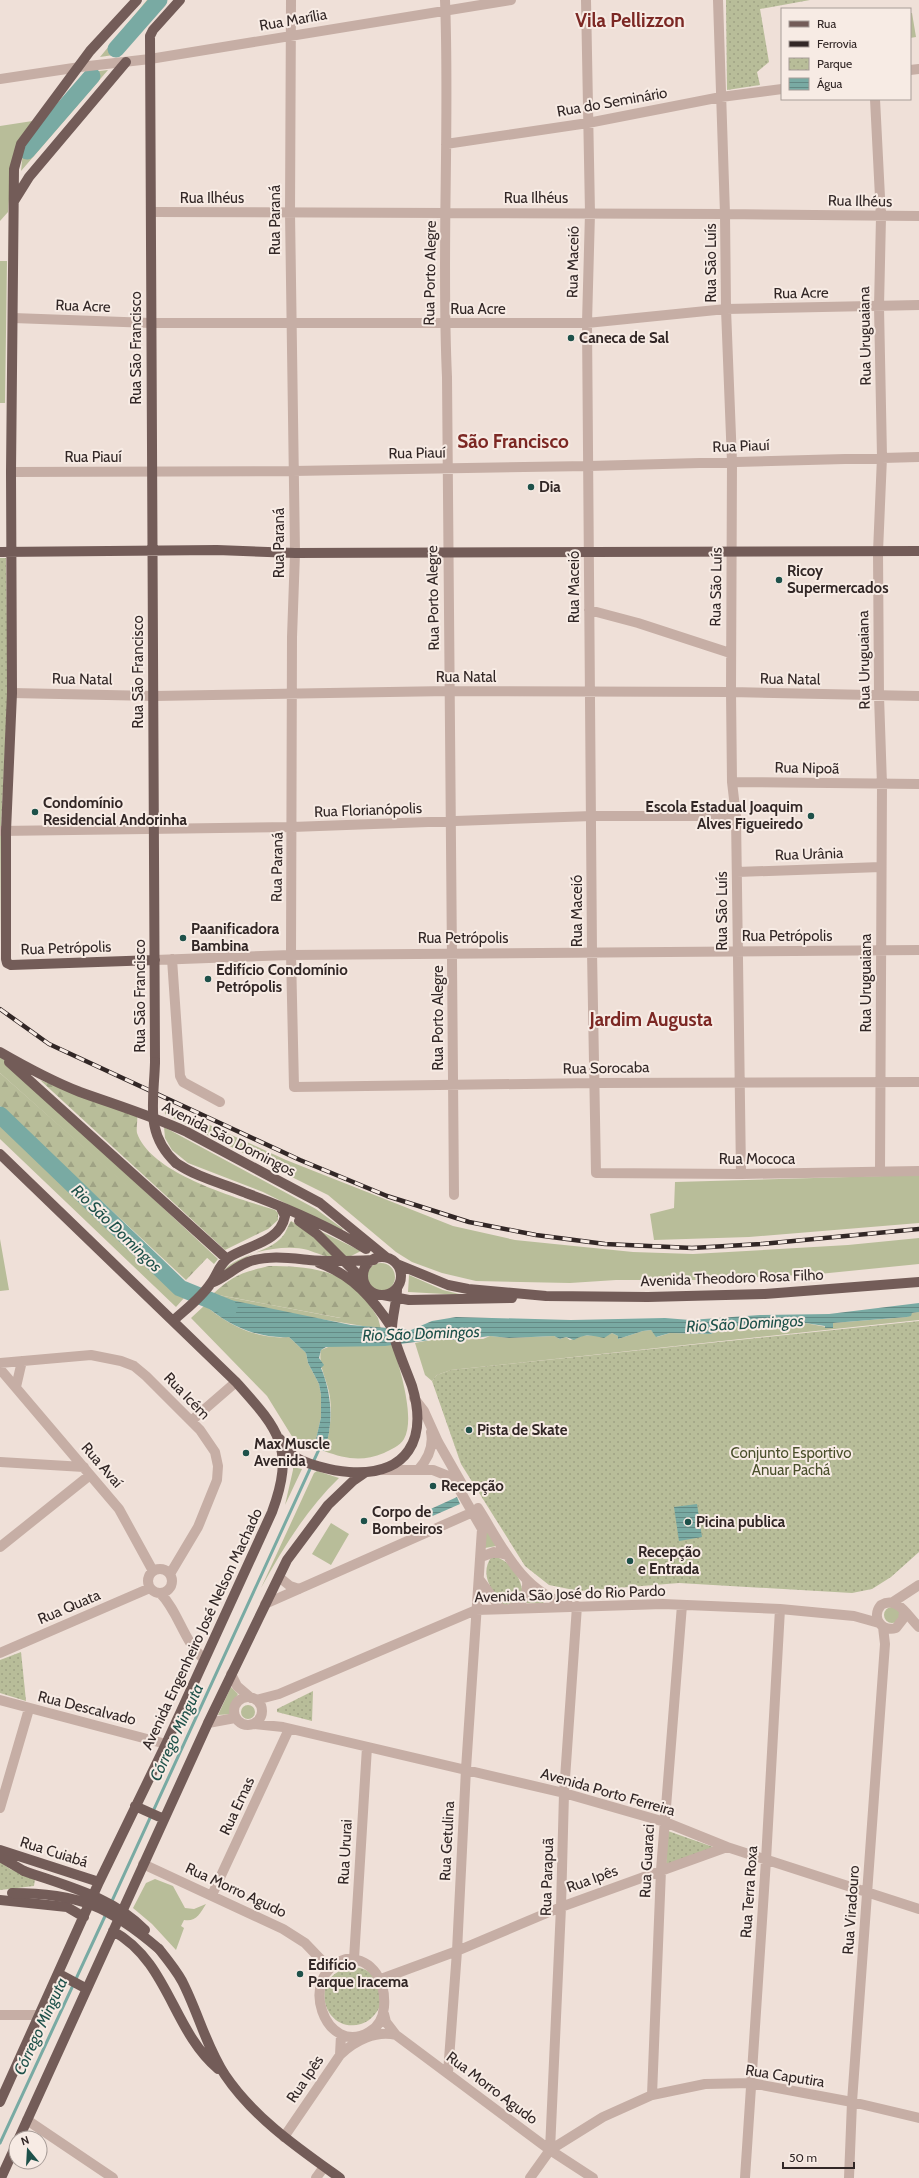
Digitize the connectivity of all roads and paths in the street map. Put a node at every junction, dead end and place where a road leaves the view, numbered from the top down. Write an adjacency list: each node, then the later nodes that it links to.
1 (137, 0): 11 (main road)
2 (180, 0): 9 (main road, Rua São Francisco)
3 (291, 0): 8 (street, Rua Paraná)
4 (511, 0): 7 (street, Rua Marília)
5 (586, 0): 16 (street, Rua Maceió)
6 (718, 0): 14 (street, Rua São Luís)
7 (445, 5): 8 (street, Rua Marília); 17 (street, Rua Porto Alegre)
8 (290, 35): 9 (street, Rua Marília); 21 (street, Rua Paraná)
9 (150, 59): 10 (street, Rua Marília); 19 (main road, Rua São Francisco)
10 (126, 62): 11 (street, Rua Marília); 18 (main road)
11 (80, 67): 12 (street, Rua Marília); 18 (main road)
12 (0, 79)
13 (781, 89): 14 (street, Rua do Seminário)
14 (721, 97): 16 (street, Rua do Seminário); 23 (street, Rua São Luís)
15 (875, 100): 25 (street, Rua Uruguaiana)
16 (588, 123): 17 (street, Rua do Seminário); 22 (street, Rua Maceió)
17 (446, 144): 20 (street, Rua Porto Alegre)
18 (14, 201): 29 (main road)
19 (152, 212): 21 (street, Rua Ilhéus); 30 (main road, Rua São Francisco)
20 (446, 212): 21 (street, Rua Ilhéus); 22 (street, Rua Ilhéus); 33 (street, Rua Porto Alegre)
21 (290, 213): 31 (street, Rua Paraná)
22 (590, 213): 23 (street, Rua Ilhéus); 32 (street, Rua Maceió)
23 (725, 214): 25 (street, Rua Ilhéus); 28 (street, Rua São Luís)
24 (919, 216): 25 (street, Rua Ilhéus)
25 (881, 217): 27 (street, Rua Uruguaiana)
26 (919, 305): 27 (street, Rua Acre)
27 (879, 307): 28 (street, Rua Acre); 34 (street, Rua Uruguaiana)
28 (726, 309): 32 (street, Rua Acre); 36 (street, Rua São Luís)
29 (13, 318): 30 (street, Rua Acre); 40 (main road)
30 (151, 323): 31 (street, Rua Acre); 41 (main road, Rua São Francisco)
31 (291, 323): 33 (street, Rua Acre); 39 (street, Rua Paraná)
32 (587, 323): 33 (street, Rua Acre); 37 (street, Rua Maceió)
33 (444, 324): 38 (street, Rua Porto Alegre)
34 (882, 457): 35 (street, Rua Piauí); 36 (street, Rua Piauí); 47 (street, Rua Uruguaiana)
35 (919, 457)
36 (732, 462): 37 (street, Rua Piauí); 46 (street, Rua São Luís)
37 (589, 466): 38 (street, Rua Piauí); 45 (street, Rua Maceió)
38 (446, 468): 39 (street, Rua Piauí); 50 (street, Rua Porto Alegre)
39 (293, 471): 41 (street, Rua Piauí); 49 (street, Rua Paraná)
40 (11, 472): 41 (street, Rua Piauí); 48 (main road)
41 (152, 472): 44 (main road, Rua São Francisco)
42 (919, 551): 47 (main road)
43 (0, 552): 48 (main road)
44 (152, 552): 48 (main road); 49 (main road); 58 (main road, Rua São Francisco)
45 (589, 552): 46 (main road); 50 (main road); 51 (street, Rua Maceió)
46 (732, 552): 47 (main road); 52 (street, Rua São Luís)
47 (878, 552): 59 (street, Rua Uruguaiana)
48 (11, 553): 55 (main road)
49 (295, 553): 50 (main road); 57 (street, Rua Paraná)
50 (447, 553): 53 (street, Rua Porto Alegre)
51 (589, 610): 52 (street); 56 (street, Rua Maceió)
52 (730, 653): 54 (street, Rua São Luís)
53 (449, 691): 56 (street, Rua Natal); 57 (street, Rua Natal); 66 (street, Rua Porto Alegre)
54 (731, 692): 56 (street, Rua Natal); 59 (street, Rua Natal); 61 (street, Rua São Luís)
55 (12, 693): 58 (street, Rua Natal); 69 (main road)
56 (590, 693): 64 (street, Rua Maceió)
57 (291, 695): 58 (street, Rua Natal); 67 (street, Rua Paraná)
58 (154, 696): 68 (main road, Rua São Francisco)
59 (879, 696): 60 (street, Rua Natal); 62 (street, Rua Uruguaiana)
60 (919, 696)
61 (732, 782): 62 (street, Rua Nipoã); 65 (street, Rua São Luís)
62 (882, 784): 63 (street, Rua Nipoã); 70 (street, Rua Uruguaiana)
63 (919, 784)
64 (592, 816): 65 (street, Rua Florianópolis); 66 (street, Rua Florianópolis); 75 (street, Rua Maceió)
65 (736, 816): 71 (street, Rua São Luís)
66 (450, 822): 67 (street, Rua Florianópolis); 76 (street, Rua Porto Alegre)
67 (292, 828): 68 (street, Rua Florianópolis); 77 (street, Rua Paraná)
68 (154, 829): 69 (street, Rua Florianópolis); 78 (main road, Rua São Francisco)
69 (3, 831): 78 (main road, Rua Petrópolis)
70 (882, 867): 71 (street, Rua Urânia); 74 (street, Rua Uruguaiana)
71 (736, 872): 73 (street, Rua São Luís)
72 (919, 950): 74 (street, Rua Petrópolis)
73 (737, 951): 74 (street, Rua Petrópolis); 75 (street, Rua Petrópolis); 81 (street, Rua São Luís)
74 (881, 951): 82 (street, Rua Uruguaiana)
75 (592, 952): 76 (street, Rua Petrópolis); 84 (street, Rua Maceió)
76 (452, 953): 77 (street, Rua Petrópolis); 85 (street, Rua Porto Alegre)
77 (290, 955): 79 (street, Rua Petrópolis); 86 (street, Rua Paraná)
78 (155, 960): 79 (street, Rua Petrópolis); 94 (main road, Rua São Francisco, bridge)
79 (172, 960): 87 (street)
80 (0, 1053): 95 (main road, Avenida São Domingos); 96 (main road, Avenida São Domingos)
81 (739, 1082): 82 (street, Rua Sorocaba); 84 (street, Rua Sorocaba); 92 (street, Rua São Luís)
82 (881, 1082): 83 (street, Rua Sorocaba); 90 (street, Rua Uruguaiana)
83 (919, 1082)
84 (594, 1083): 85 (street, Rua Sorocaba); 91 (street, Rua Maceió)
85 (453, 1086): 86 (street, Rua Sorocaba); 93 (street, Rua Porto Alegre)
86 (294, 1087)
87 (220, 1102)
88 (0, 1154): 105 (main road, Avenida Engenheiro José Nelson Machado)
89 (919, 1171): 90 (street, Rua Mococa)
90 (880, 1172): 92 (street, Rua Mococa)
91 (596, 1173): 92 (street, Rua Mococa)
92 (740, 1174)
93 (454, 1195)
94 (281, 1208): 95 (main road, Rua São Francisco); 96 (main road); 98 (main road, Rua São Francisco)
95 (380, 1258): 98 (main road); 99 (main road); 100 (main road)
96 (227, 1259): 102 (main road)
97 (310, 1260): 98 (main road); 102 (main road); 106 (main road)
98 (345, 1261): 100 (main road, Rua São Francisco)
99 (397, 1264): 103 (main road); 104 (main road, Avenida Theodoro Rosa Filho)
100 (363, 1280): 103 (main road, Avenida Theodoro Rosa Filho)
101 (919, 1282): 104 (main road, Avenida Theodoro Rosa Filho)
102 (211, 1283): 105 (main road)
103 (397, 1294): 104 (main road, Avenida Theodoro Rosa Filho); 106 (main road)
104 (546, 1296)
105 (174, 1320): 110 (main road, Avenida Engenheiro José Nelson Machado)
106 (392, 1328): 112 (main road)
107 (22, 1361): 108 (street, Rua Icém); 111 (street); 113 (street, Rua Icém)
108 (0, 1363)
109 (0, 1369): 111 (street, Rua Avaí)
110 (236, 1382): 113 (street); 115 (main road, Avenida Engenheiro José Nelson Machado)
111 (16, 1386): 119 (street, Rua Avaí)
112 (414, 1398): 114 (street); 117 (main road)
113 (192, 1421): 126 (street, Rua Icém)
114 (429, 1425): 118 (street); 123 (street)
115 (280, 1439): 120 (main road); 146 (main road, Avenida Engenheiro José Nelson Machado)
116 (0, 1462): 119 (street)
117 (384, 1470): 118 (street); 120 (main road)
118 (418, 1470): 121 (street)
119 (87, 1471): 122 (street); 125 (street, Rua Avaí)
120 (366, 1472): 127 (main road)
121 (473, 1512): 124 (street); 132 (street)
122 (0, 1547)
123 (507, 1555): 124 (street); 129 (street)
124 (481, 1557): 128 (street)
125 (153, 1572): 126 (street); 131 (street)
126 (170, 1574): 133 (street)
127 (279, 1577): 132 (street); 135 (main road)
128 (479, 1579): 138 (street); 141 (street)
129 (527, 1581): 137 (street); 139 (street)
130 (919, 1586): 134 (street); 142 (street)
131 (150, 1588): 133 (street); 145 (street, Rua Quata)
132 (299, 1589): 135 (street)
133 (164, 1591): 146 (street)
134 (893, 1602): 142 (street, Avenida São José do Rio Pardo); 143 (street)
135 (265, 1604): 147 (main road)
136 (682, 1605): 137 (street, Avenida São José do Rio Pardo); 140 (street, Avenida São José do Rio Pardo); 162 (street, Rua Guaraci)
137 (578, 1606): 139 (street, Avenida São José do Rio Pardo); 158 (street, Rua Parapuã)
138 (501, 1608): 139 (street, Avenida São José do Rio Pardo); 141 (street, Avenida São José do Rio Pardo)
139 (512, 1608)
140 (780, 1609): 143 (street, Avenida São José do Rio Pardo); 166 (street, Rua Terra Roxa)
141 (476, 1610): 149 (street, Avenida São José do Rio Pardo); 157 (street, Rua Getulina)
142 (903, 1610): 143 (street); 144 (street, Avenida São José do Rio Pardo)
143 (886, 1623): 144 (street, Avenida São José do Rio Pardo); 170 (street, Rua Viradouro)
144 (919, 1628)
145 (0, 1652)
146 (204, 1659): 155 (main road, Avenida Engenheiro José Nelson Machado)
147 (230, 1674): 149 (street, Avenida Porto Ferreira); 152 (main road)
148 (0, 1700): 150 (street, Rua Descalvado)
149 (257, 1705): 151 (street); 153 (street); 154 (street, Avenida Porto Ferreira)
150 (29, 1709): 155 (street, Rua Descalvado); 160 (street)
151 (235, 1718): 152 (street); 153 (street)
152 (208, 1723): 161 (main road)
153 (254, 1724): 154 (street, Avenida Porto Ferreira)
154 (286, 1728): 156 (street, Avenida Porto Ferreira); 172 (street, Rua Emas)
155 (166, 1744): 159 (main road, Avenida Engenheiro José Nelson Machado)
156 (366, 1747): 157 (street, Avenida Porto Ferreira); 180 (street, Rua Ururai)
157 (466, 1769): 158 (street, Avenida Porto Ferreira); 179 (street, Rua Getulina)
158 (564, 1793): 162 (street, Avenida Porto Ferreira); 174 (street, Rua Parapuã)
159 (135, 1806): 161 (main road); 169 (main road, Avenida Engenheiro José Nelson Machado)
160 (0, 1808)
161 (161, 1818): 167 (main road)
162 (664, 1822): 163 (street, Avenida Porto Ferreira); 168 (street, Rua Guaraci)
163 (727, 1847): 166 (street, Avenida Porto Ferreira); 168 (street, Rua Ipês)
164 (0, 1850): 169 (main road, Rua Cuiabá)
165 (0, 1857): 178 (main road, bridge)
166 (766, 1860): 170 (street, Avenida Porto Ferreira); 193 (street, Rua Terra Roxa)
167 (143, 1864): 172 (street, Rua Morro Agudo); 177 (main road)
168 (662, 1870): 174 (street, Rua Ipês); 194 (street, Rua Guaraci)
169 (99, 1882): 176 (main road, Avenida Engenheiro José Nelson Machado)
170 (867, 1891): 175 (street, Avenida Porto Ferreira); 196 (street, Rua Viradouro)
171 (0, 1895): 178 (main road, bridge)
172 (212, 1895): 181 (street, Rua Morro Agudo)
173 (0, 1900): 176 (main road)
174 (561, 1906): 179 (street, Rua Ipês); 201 (street, Rua Parapuã)
175 (919, 1909)
176 (84, 1917): 182 (main road, Avenida Engenheiro José Nelson Machado)
177 (113, 1931): 184 (main road); 192 (main road)
178 (159, 1949): 192 (main road)
179 (457, 1951): 183 (street, Rua Ipês); 191 (street, Rua Getulina)
180 (354, 1959): 181 (street); 183 (street)
181 (328, 1968): 188 (street)
182 (59, 1974): 184 (main road); 187 (main road, Avenida Engenheiro José Nelson Machado)
183 (381, 1979): 185 (street)
184 (83, 1987): 198 (main road)
185 (384, 2014): 188 (street); 189 (street, Rua Morro Agudo)
186 (0, 2015): 187 (street)
187 (40, 2015): 195 (main road, Avenida Engenheiro José Nelson Machado)
188 (341, 2035): 190 (street, Rua Ipês)
189 (396, 2036): 190 (street); 191 (street, Rua Morro Agudo)
190 (340, 2054): 200 (street, Rua Ipês)
191 (448, 2073): 201 (street, Rua Morro Agudo)
192 (225, 2074): 200 (main road)
193 (751, 2083): 194 (street, Rua Caputira); 196 (street, Rua Caputira); 210 (street, Rua Terra Roxa)
194 (652, 2095): 201 (street, Rua Caputira)
195 (0, 2102)
196 (852, 2102): 197 (street, Rua Caputira); 211 (street, Rua Viradouro)
197 (919, 2118)
198 (27, 2120): 199 (main road); 205 (street)
199 (23, 2130)
200 (284, 2137): 203 (main road)
201 (550, 2150): 208 (street, Rua Caputira); 209 (street, Rua Morro Agudo)
202 (8, 2163): 204 (main road)
203 (324, 2167): 206 (street); 207 (main road)
204 (1, 2178)
205 (113, 2178)
206 (316, 2178)
207 (340, 2178)
208 (530, 2178)
209 (593, 2178)
210 (745, 2178)
211 (849, 2178)

